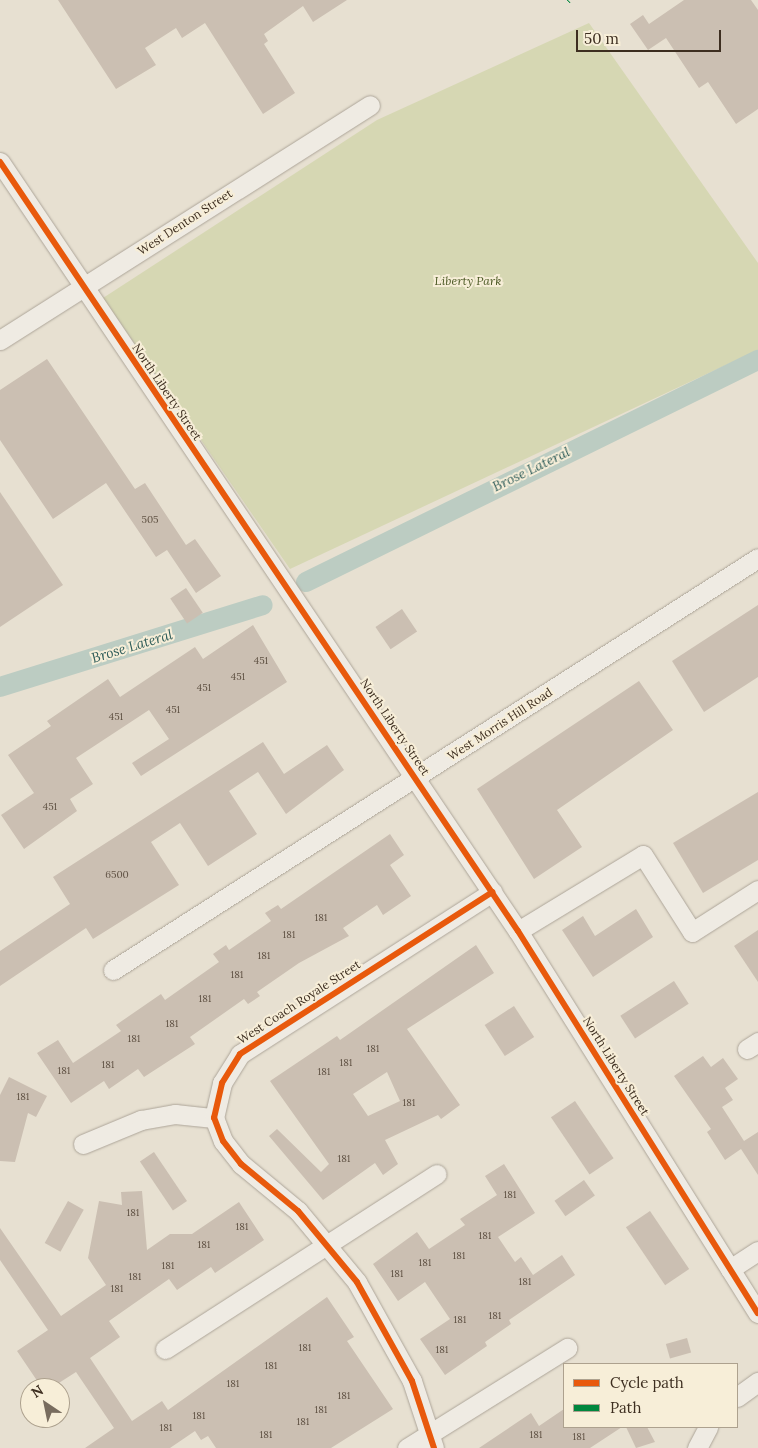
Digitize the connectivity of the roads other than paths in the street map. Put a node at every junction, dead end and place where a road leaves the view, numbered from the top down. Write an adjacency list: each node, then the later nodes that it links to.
1 (370, 105): 3 (street, West Denton Street)
2 (0, 162): 3 (street, North Liberty Street)
3 (83, 287): 4 (street, West Denton Street); 6 (street, North Liberty Street)
4 (0, 340)
5 (758, 558): 6 (street, West Morris Hill Road)
6 (416, 778): 8 (street, North Liberty Street); 10 (street, West Morris Hill Road)
7 (758, 890): 9 (street)
8 (492, 892): 9 (street, North Liberty Street); 11 (street, West Coach Royale Street)
9 (518, 931): 16 (street, North Liberty Street)
10 (114, 970)
11 (214, 1118): 12 (street); 14 (street)
12 (83, 1144)
13 (437, 1174): 14 (street)
14 (328, 1244): 19 (street); 23 (street)
15 (758, 1251): 16 (street)
16 (730, 1269): 17 (street, North Liberty Street)
17 (758, 1313)
18 (567, 1348): 23 (street)
19 (165, 1349)
20 (758, 1382): 21 (street)
21 (738, 1396)
22 (707, 1428): 25 (street)
23 (432, 1441): 24 (street)
24 (408, 1448)
25 (697, 1448)

